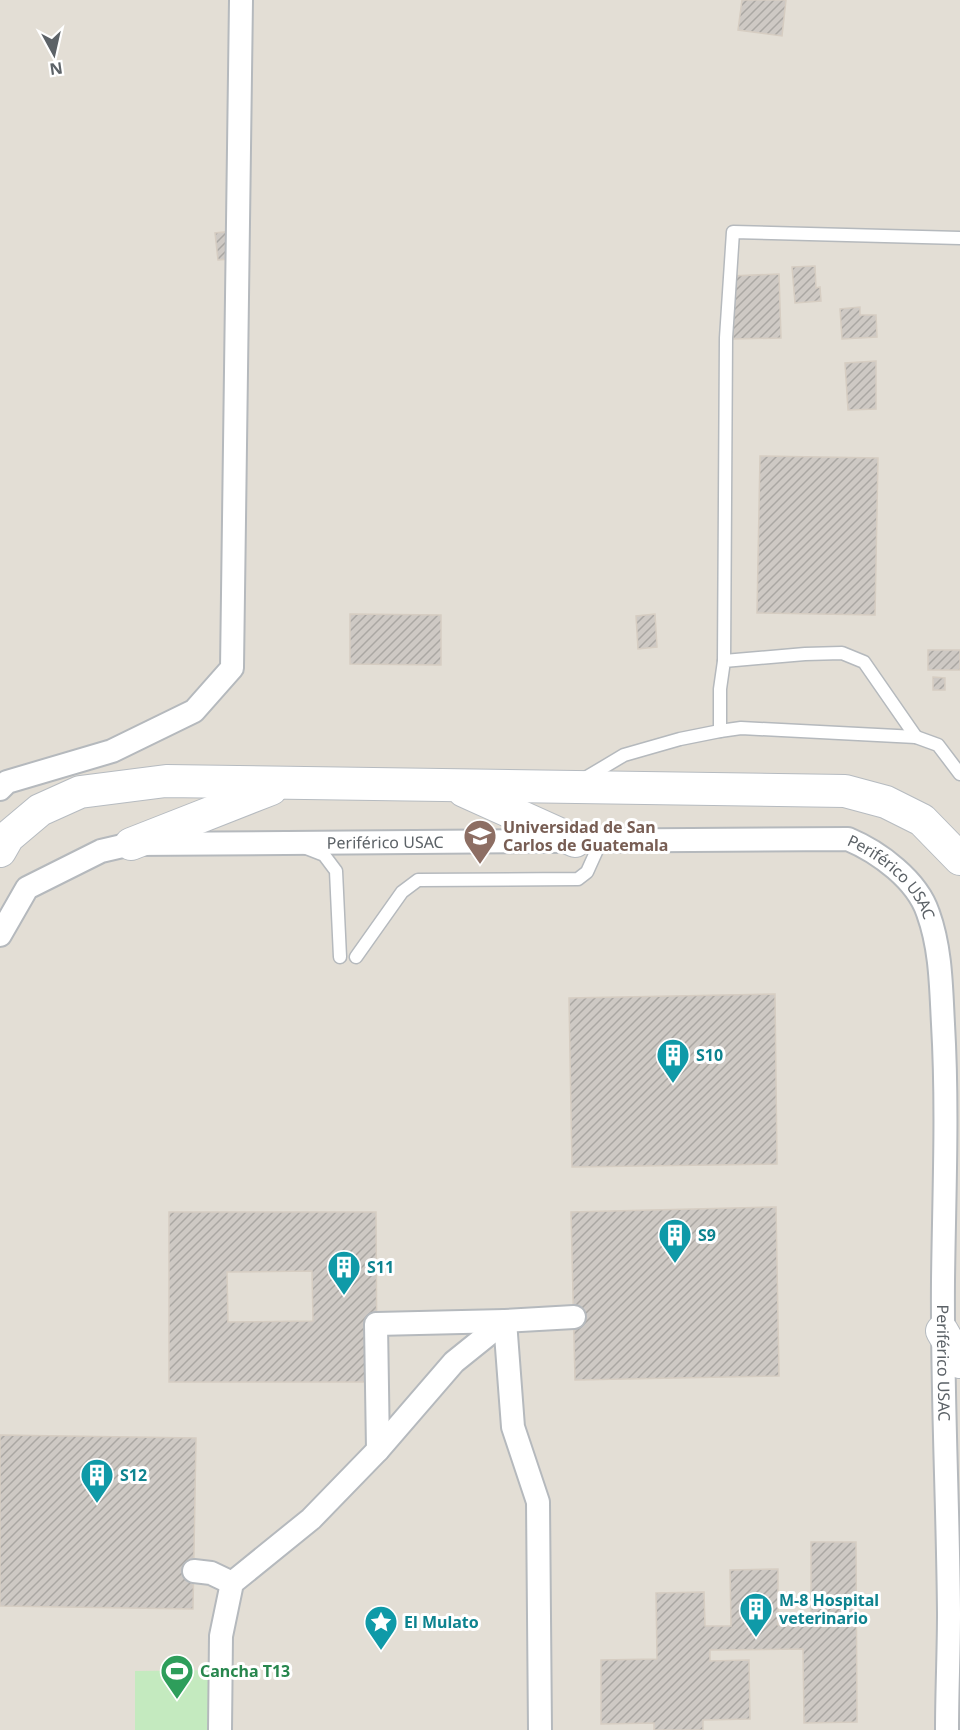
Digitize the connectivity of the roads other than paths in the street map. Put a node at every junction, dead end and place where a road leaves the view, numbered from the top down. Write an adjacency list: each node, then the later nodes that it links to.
1 (241, 0): 10 (street)
2 (960, 238): 3 (lane)
3 (724, 661): 4 (lane); 5 (lane)
4 (720, 731): 5 (lane); 9 (lane)
5 (916, 737): 6 (lane)
6 (960, 774)
7 (286, 783): 8 (street); 13 (street); 14 (street)
8 (453, 786): 9 (street); 11 (street)
9 (569, 787): 15 (street)
10 (0, 789)
11 (588, 841): 12 (street, Periférico USAC); 18 (lane); 21 (street, Periférico USAC)
12 (294, 843): 13 (street, Periférico USAC); 17 (lane)
13 (131, 844): 16 (street, Periférico USAC)
14 (0, 851)
15 (960, 859)
16 (0, 935)
17 (340, 957)
18 (356, 957)
19 (574, 1317): 20 (street)
20 (506, 1321): 23 (street); 23 (street); 27 (street)
21 (942, 1331): 22 (street); 28 (street, Periférico USAC)
22 (960, 1362)
23 (378, 1450): 25 (street)
24 (194, 1571): 25 (street)
25 (232, 1583): 26 (street)
26 (220, 1730)
27 (540, 1730)
28 (947, 1730)

